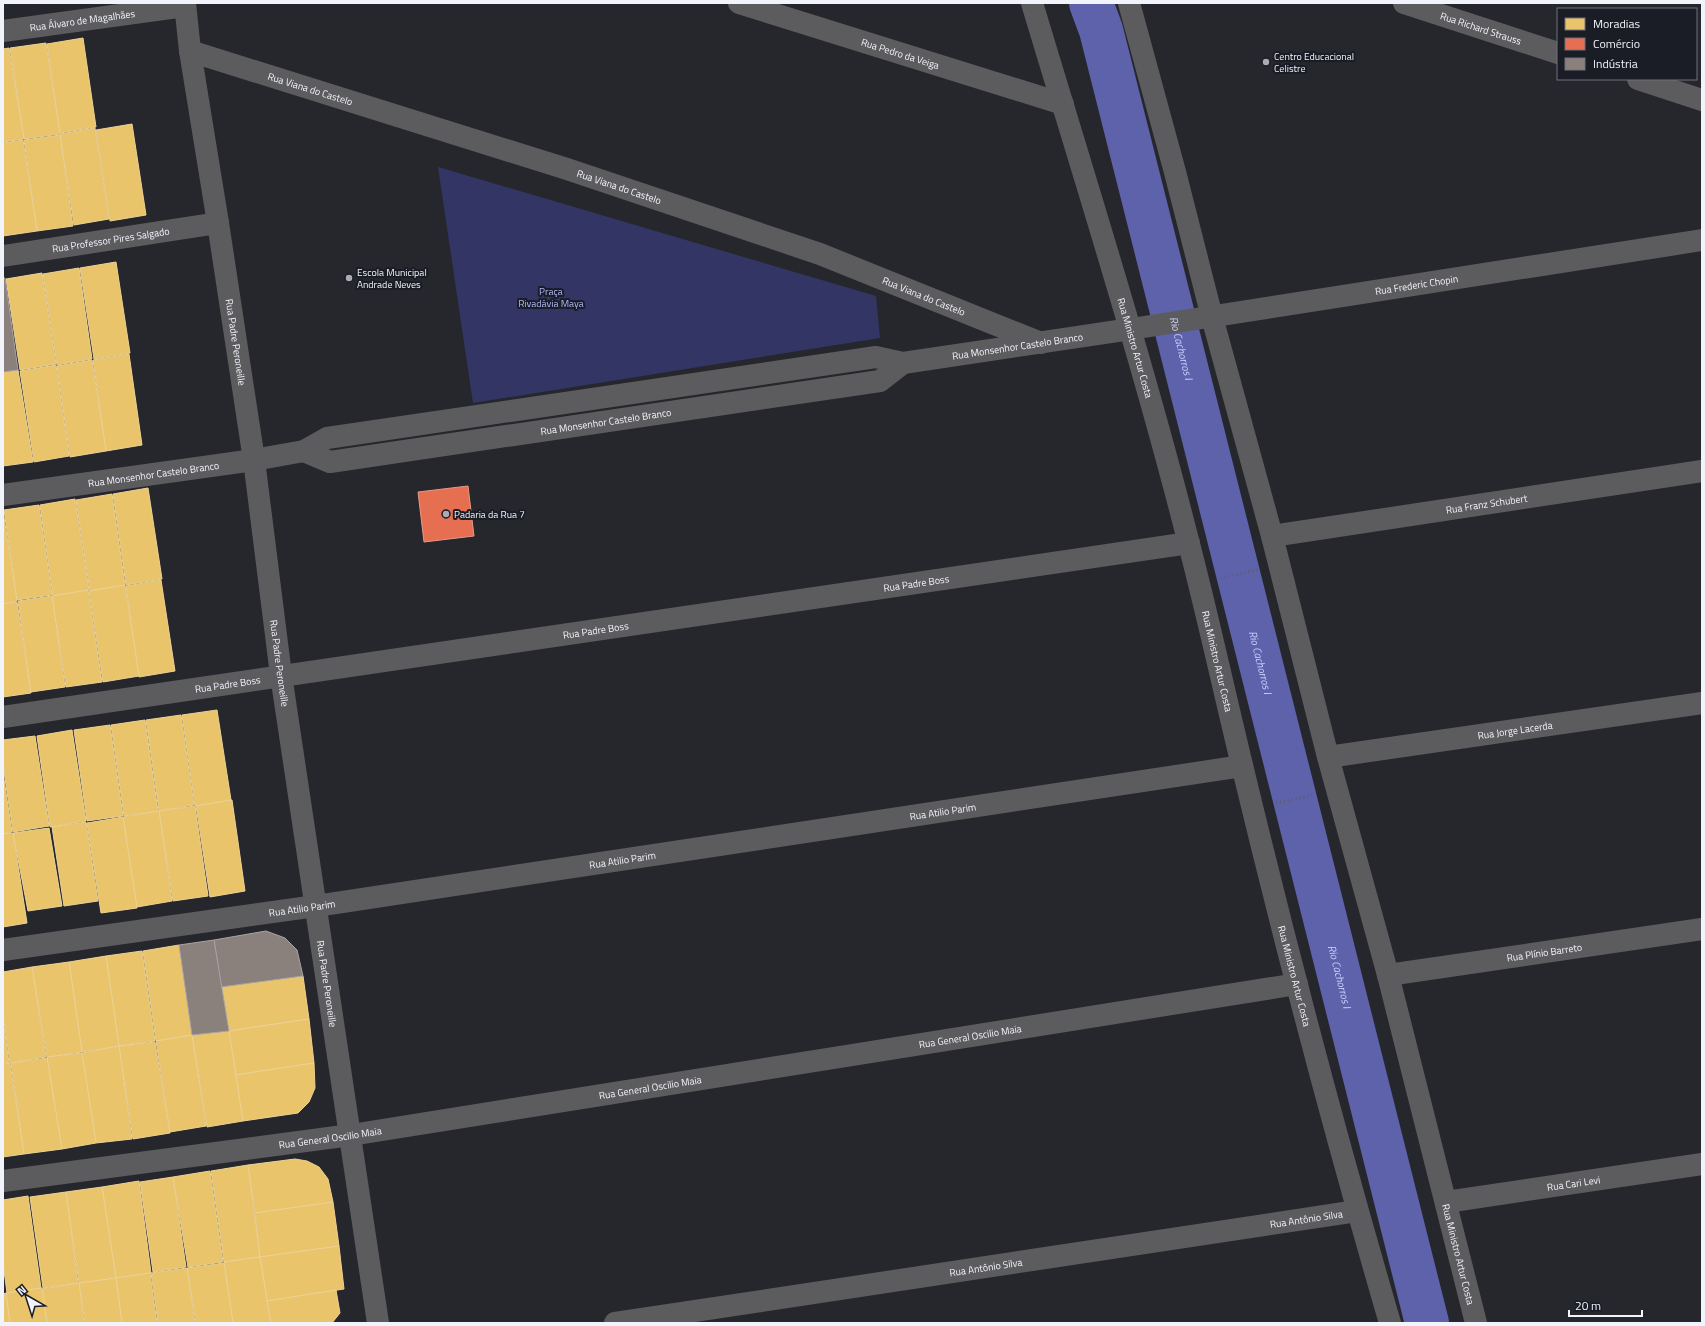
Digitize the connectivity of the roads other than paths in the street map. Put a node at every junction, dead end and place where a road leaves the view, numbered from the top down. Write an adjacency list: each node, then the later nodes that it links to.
1 (739, 3): 11 (street, Rua Pedro da Veiga)
2 (1032, 3): 11 (street, Rua Ministro Artur Costa)
3 (1130, 3): 15 (street, Rua Ministro Artur Costa)
4 (1404, 3): 8 (street, Rua Richard Strauss)
5 (185, 5): 6 (street, Rua Álvaro de Magalhães); 7 (street, Rua Padre Peroneille)
6 (3, 31)
7 (190, 51): 12 (street, Rua Padre Peroneille); 17 (street, Rua Viana do Castelo)
8 (1557, 53)
9 (1641, 80): 10 (street)
10 (1702, 100)
11 (1063, 104): 16 (street, Rua Ministro Artur Costa)
12 (218, 223): 14 (street, Rua Professor Pires Salgado); 18 (street, Rua Padre Peroneille)
13 (1702, 240): 15 (street, Rua Frederic Chopin)
14 (3, 256)
15 (1203, 318): 16 (street, Rua Frederic Chopin); 21 (street, Rua Ministro Artur Costa)
16 (1142, 328): 17 (street, Rua Monsenhor Castelo Branco); 22 (street, Rua Ministro Artur Costa)
17 (1042, 343): 18 (street, Rua Monsenhor Castelo Branco)
18 (254, 460): 20 (street, Rua Monsenhor Castelo Branco); 23 (street, Rua Padre Peroneille)
19 (1702, 471): 21 (street, Rua Franz Schubert)
20 (3, 495)
21 (1272, 536): 26 (street, Rua Ministro Artur Costa)
22 (1189, 543): 23 (street, Rua Padre Boss); 27 (street, Rua Ministro Artur Costa)
23 (281, 675): 25 (street, Rua Padre Boss); 28 (street, Rua Padre Peroneille)
24 (1702, 703): 26 (street, Rua Jorge Lacerda)
25 (3, 717)
26 (1328, 757): 31 (street, Rua Ministro Artur Costa)
27 (1242, 766): 28 (street, Rua Atilio Parim); 32 (street, Rua Ministro Artur Costa)
28 (316, 906): 30 (street, Rua Atilio Parim); 33 (street, Rua Padre Peroneille)
29 (1702, 929): 31 (street, Rua Plínio Barreto)
30 (3, 950)
31 (1388, 975): 36 (street, Rua Ministro Artur Costa)
32 (1297, 984): 33 (street, Rua General Oscilio Maia); 37 (street, Rua Ministro Artur Costa)
33 (351, 1135): 35 (street, Rua General Oscilio Maia); 38 (street, Rua Padre Peroneille)
34 (1702, 1164): 36 (street, Rua Cari Levi)
35 (3, 1180)
36 (1446, 1202): 41 (street, Rua Ministro Artur Costa)
37 (1357, 1211): 39 (street, Rua Antônio Silva); 40 (street, Rua Ministro Artur Costa)
38 (378, 1323)
39 (615, 1323)
40 (1390, 1323)
41 (1476, 1323)

